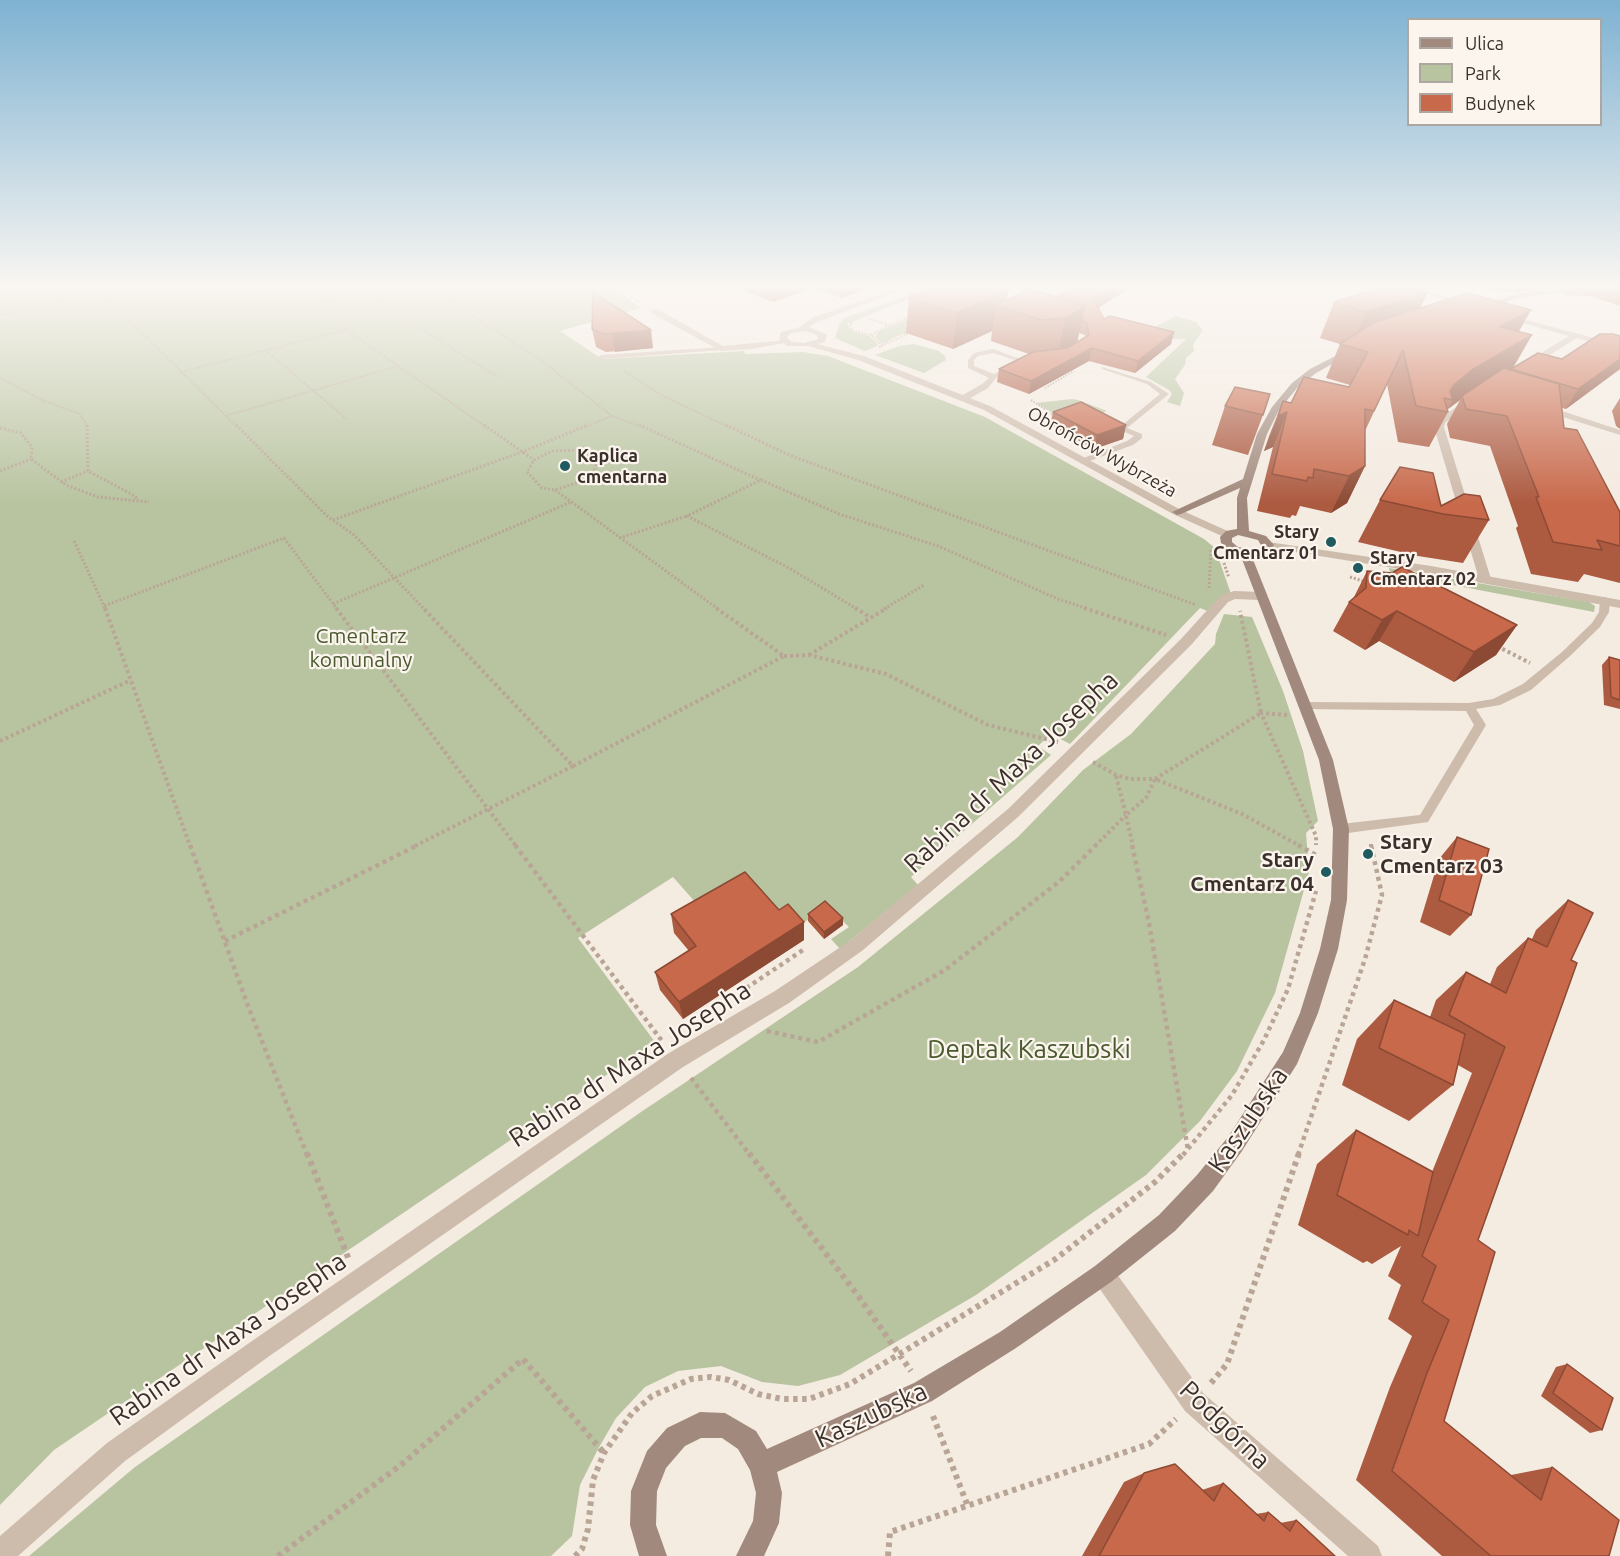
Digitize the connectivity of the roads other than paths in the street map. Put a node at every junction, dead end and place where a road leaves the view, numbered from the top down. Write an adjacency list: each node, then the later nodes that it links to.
1 (863, 359): 12 (street, Obrońców Wybrzeża)
2 (972, 359): 10 (lane)
3 (1016, 359): 6 (lane)
4 (1338, 359): 18 (main road)
5 (1538, 359): 9 (street)
6 (1023, 361): 7 (lane); 10 (lane)
7 (1031, 361)
8 (1104, 368): 15 (lane)
9 (1519, 370)
10 (994, 377): 12 (lane)
11 (1478, 396): 24 (street)
12 (964, 398): 17 (street, Obrońców Wybrzeża)
13 (1542, 408): 16 (lane)
14 (1102, 421): 15 (lane)
15 (1121, 429): 17 (lane)
16 (1620, 432)
17 (1084, 461): 19 (street, Obrońców Wybrzeża)
18 (1246, 482): 19 (main road); 20 (main road)
19 (1177, 512): 21 (street, Obrońców Wybrzeża)
20 (1243, 532): 21 (main road); 22 (main road)
21 (1228, 535): 23 (main road)
22 (1268, 545): 23 (main road); 24 (street)
23 (1245, 553): 25 (main road, Kaszubska)
24 (1485, 579): 26 (street)
25 (1260, 596): 29 (main road, Kaszubska); 33 (street, Rabina dr Maxa Josepha)
26 (1605, 600): 27 (street); 28 (lane)
27 (1620, 604)
28 (1469, 707): 29 (lane); 30 (lane)
29 (1306, 710): 30 (main road, Kaszubska)
30 (1341, 829): 31 (main road, Kaszubska)
31 (1103, 1274): 32 (main road, Kaszubska); 36 (street, Podgórna)
32 (762, 1465): 34 (main road); 35 (main road)
33 (0, 1554)
34 (754, 1555)
35 (653, 1556)
36 (1368, 1556)

